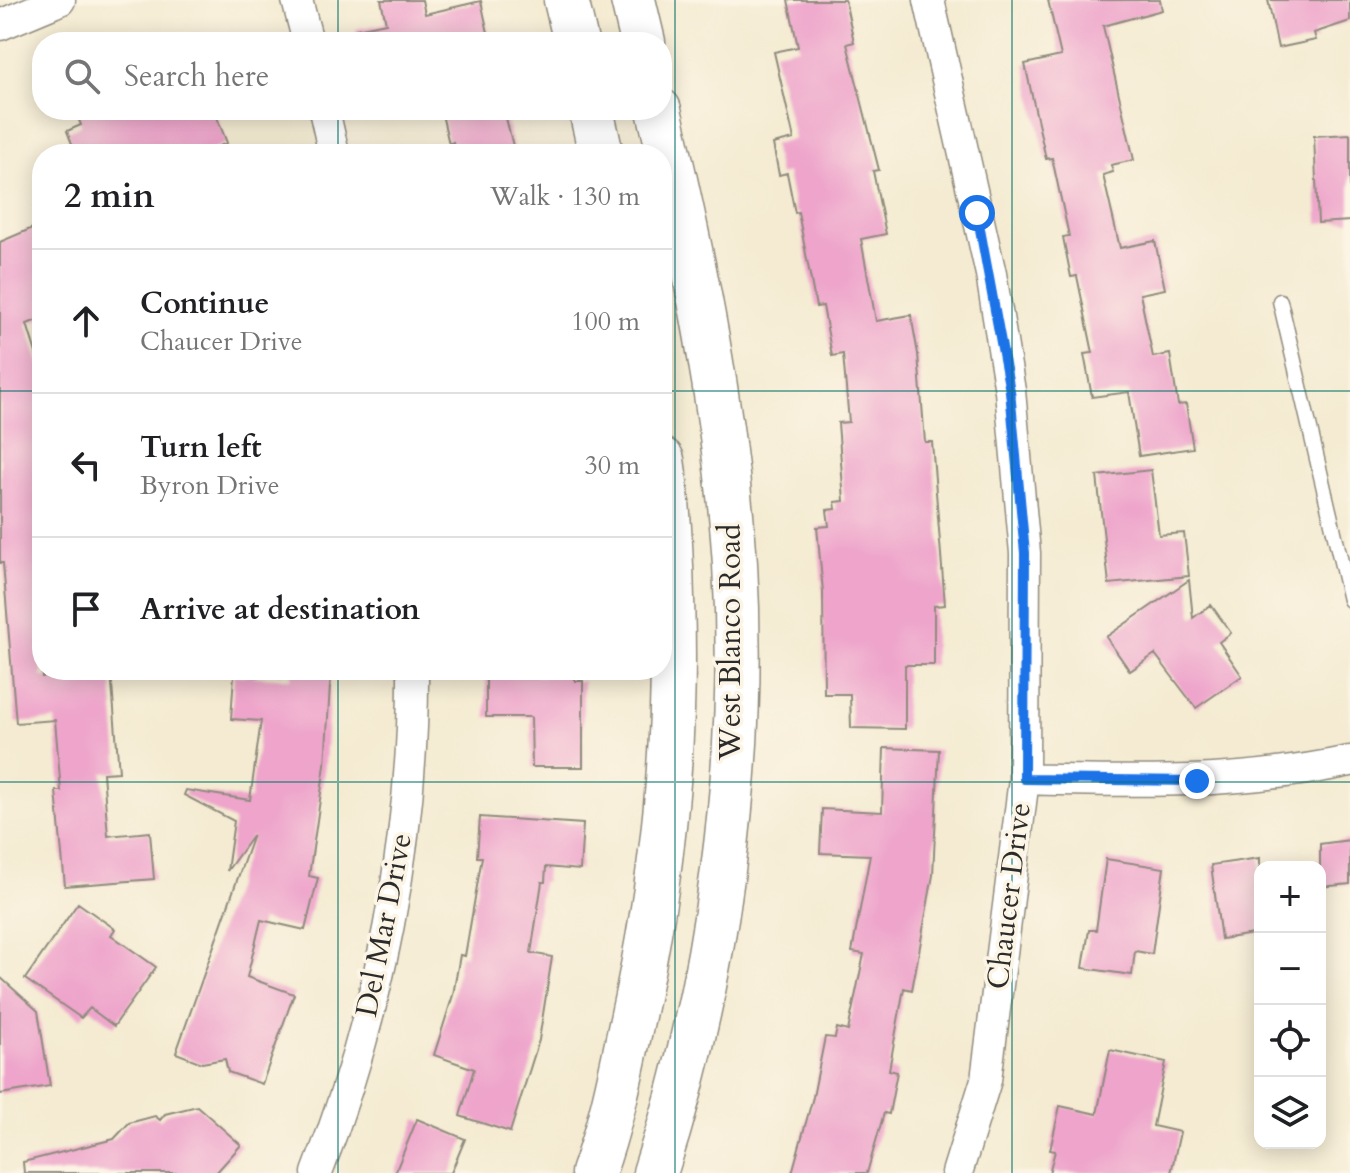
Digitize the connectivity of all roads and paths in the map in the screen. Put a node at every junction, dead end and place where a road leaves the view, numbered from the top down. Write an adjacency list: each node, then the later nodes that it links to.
1 (60, 0): 6 (street)
2 (297, 0): 7 (street)
3 (566, 0): 8 (main road)
4 (633, 0): 9 (main road)
5 (929, 0): 22 (street, Chaucer Drive)
6 (0, 25)
7 (305, 32)
8 (574, 32)
9 (641, 32)
10 (326, 120): 13 (street)
11 (593, 120): 14 (main road)
12 (661, 120): 15 (main road, West Blanco Road)
13 (332, 144)
14 (599, 144)
15 (666, 144)
16 (672, 171): 25 (main road, West Blanco Road)
17 (1280, 301): 19 (lane)
18 (672, 596): 24 (main road, West Blanco Road)
19 (1350, 600)
20 (413, 680): 23 (street, Del Mar Drive)
21 (1350, 761): 22 (street)
22 (1024, 779): 26 (street, Chaucer Drive)
23 (317, 1173)
24 (593, 1173)
25 (655, 1173)
26 (957, 1173)

